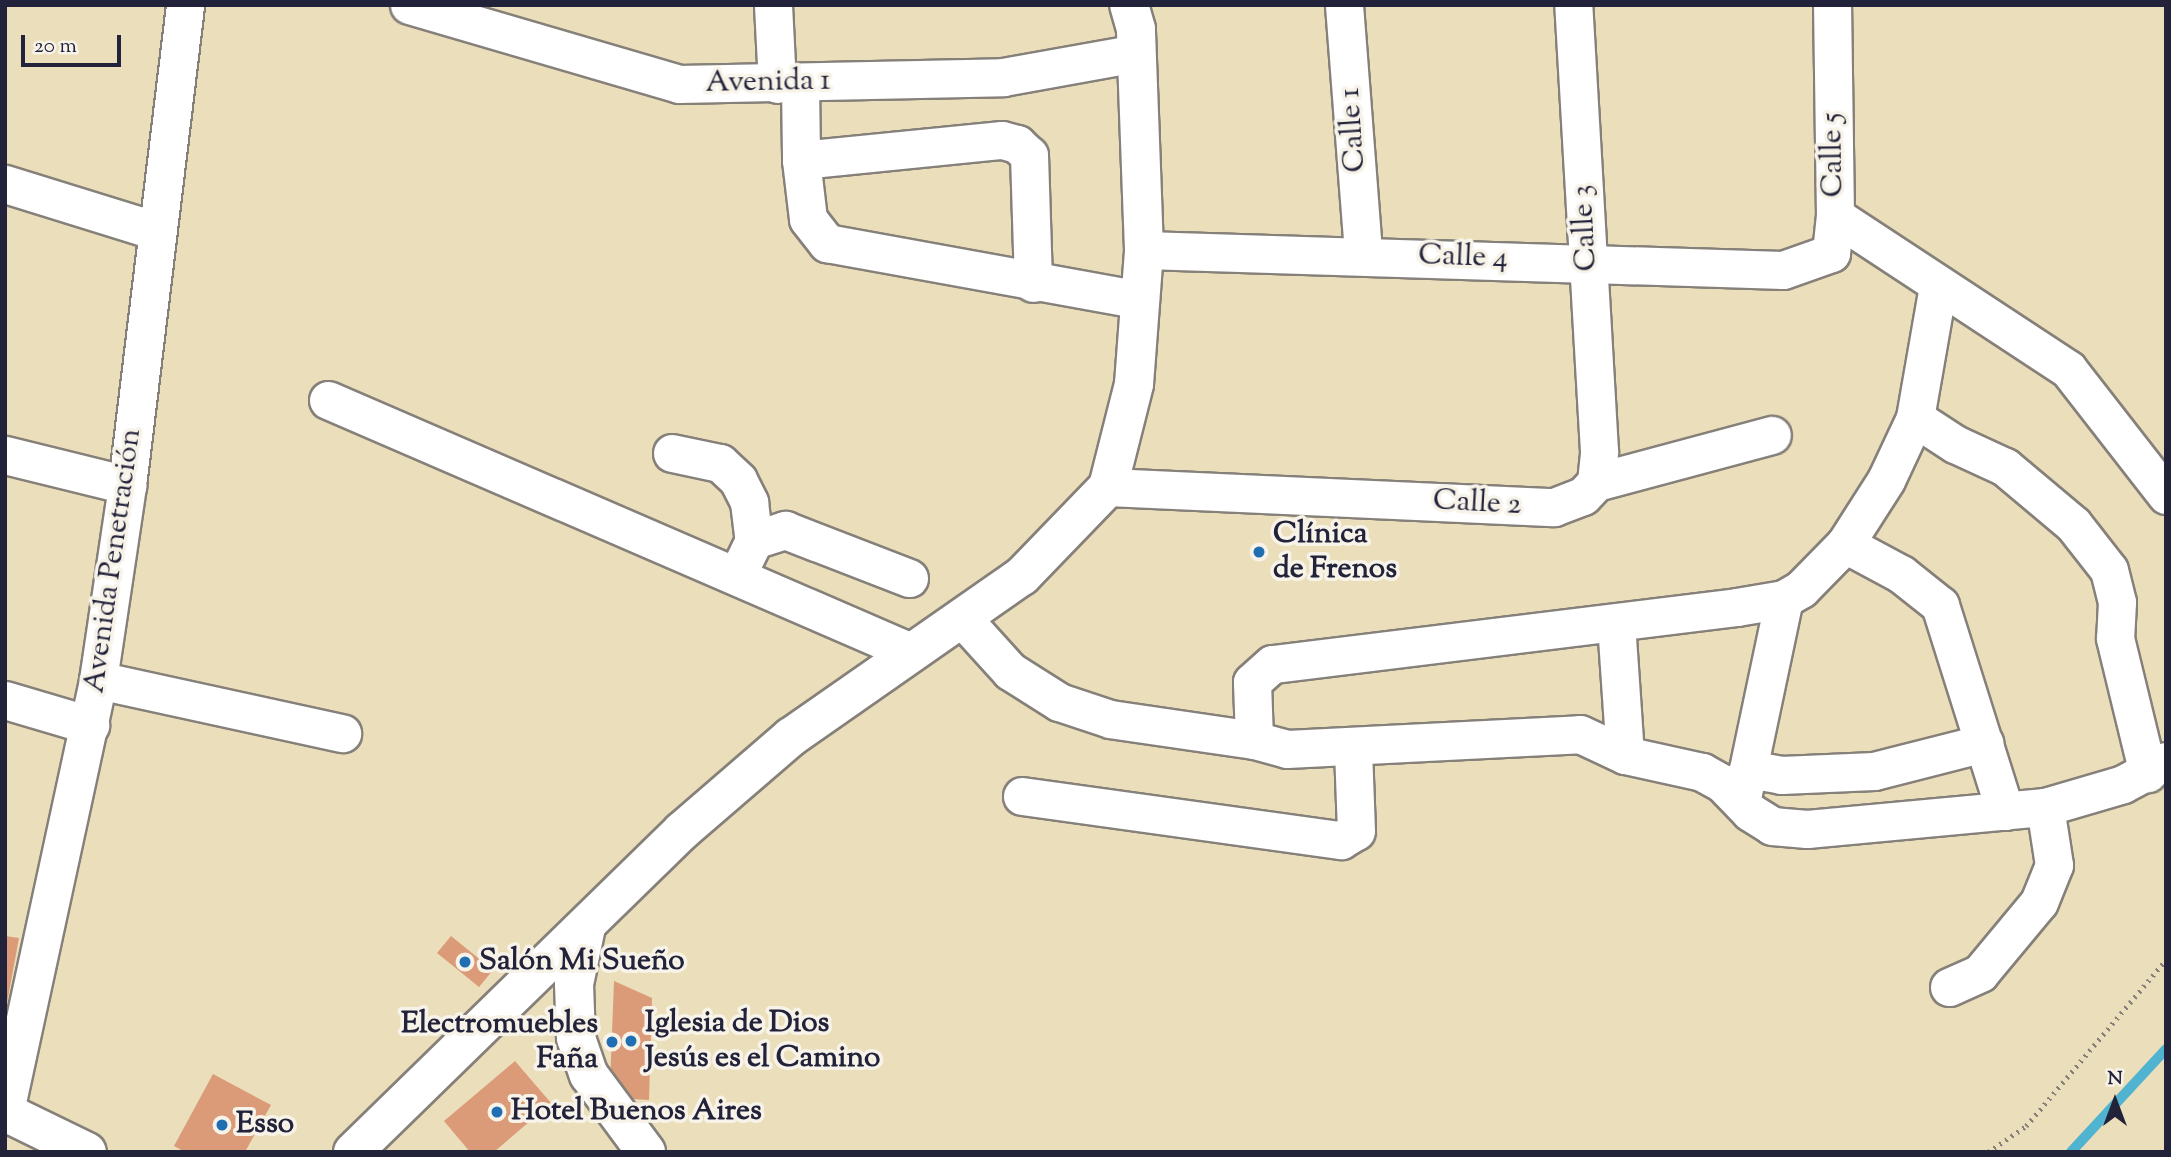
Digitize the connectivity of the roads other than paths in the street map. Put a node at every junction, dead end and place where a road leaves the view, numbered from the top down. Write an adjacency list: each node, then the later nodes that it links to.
1 (185, 5): 14 (street, Avenida Penetración)
2 (409, 5): 8 (street, Avenida 1)
3 (773, 5): 10 (street)
4 (1129, 5): 9 (main road)
5 (1344, 5): 16 (street, Calle 1)
6 (1573, 5): 17 (street, Calle 3)
7 (1832, 5): 13 (street, Calle 5)
8 (452, 12): 10 (street, Avenida 1)
9 (1136, 53): 10 (street, Avenida 1); 15 (main road)
10 (789, 84): 11 (street)
11 (801, 160): 19 (street); 19 (street)
12 (5, 184): 14 (street)
13 (1835, 216): 18 (street, Calle 5); 20 (street)
14 (157, 231): 28 (street, Avenida Penetración)
15 (1144, 250): 16 (street, Calle 4); 21 (main road)
16 (1363, 254): 17 (street, Calle 4)
17 (1588, 264): 18 (street, Calle 4); 27 (street, Calle 3)
18 (1783, 270)
19 (1033, 283): 21 (street)
20 (1938, 286): 23 (street); 30 (street)
21 (1140, 300): 29 (main road)
22 (328, 400): 33 (street)
23 (1915, 418): 32 (street); 47 (street)
24 (1772, 435): 27 (street)
25 (672, 453): 31 (street)
26 (5, 454): 28 (street)
27 (1597, 467): 29 (street, Calle 2)
28 (127, 485): 39 (street, Avenida Penetración)
29 (1108, 486): 36 (main road)
30 (2166, 495)
31 (754, 540): 33 (street); 34 (street)
32 (1845, 544): 35 (street); 44 (street)
33 (737, 575): 38 (street)
34 (908, 578)
35 (1783, 599): 37 (street); 48 (street)
36 (962, 618): 38 (main road); 43 (street)
37 (1616, 623): 43 (street); 46 (street)
38 (911, 652): 52 (main road)
39 (98, 680): 41 (street, Avenida Penetración); 42 (street)
40 (5, 700): 41 (street)
41 (90, 725): 54 (street, Avenida Penetración)
42 (342, 733)
43 (1254, 740): 45 (street)
44 (1984, 743): 48 (street); 51 (street)
45 (1353, 748): 46 (street); 49 (street)
46 (1625, 755): 48 (street)
47 (2157, 767): 50 (street)
48 (1744, 785): 51 (street)
49 (1022, 796)
50 (2045, 807): 51 (street); 53 (street)
51 (2006, 811)
52 (586, 927): 57 (main road); 58 (main road)
53 (1949, 987)
54 (5, 1111): 55 (main road)
55 (42, 1142): 56 (main road)
56 (87, 1152)
57 (352, 1152)
58 (646, 1152)

